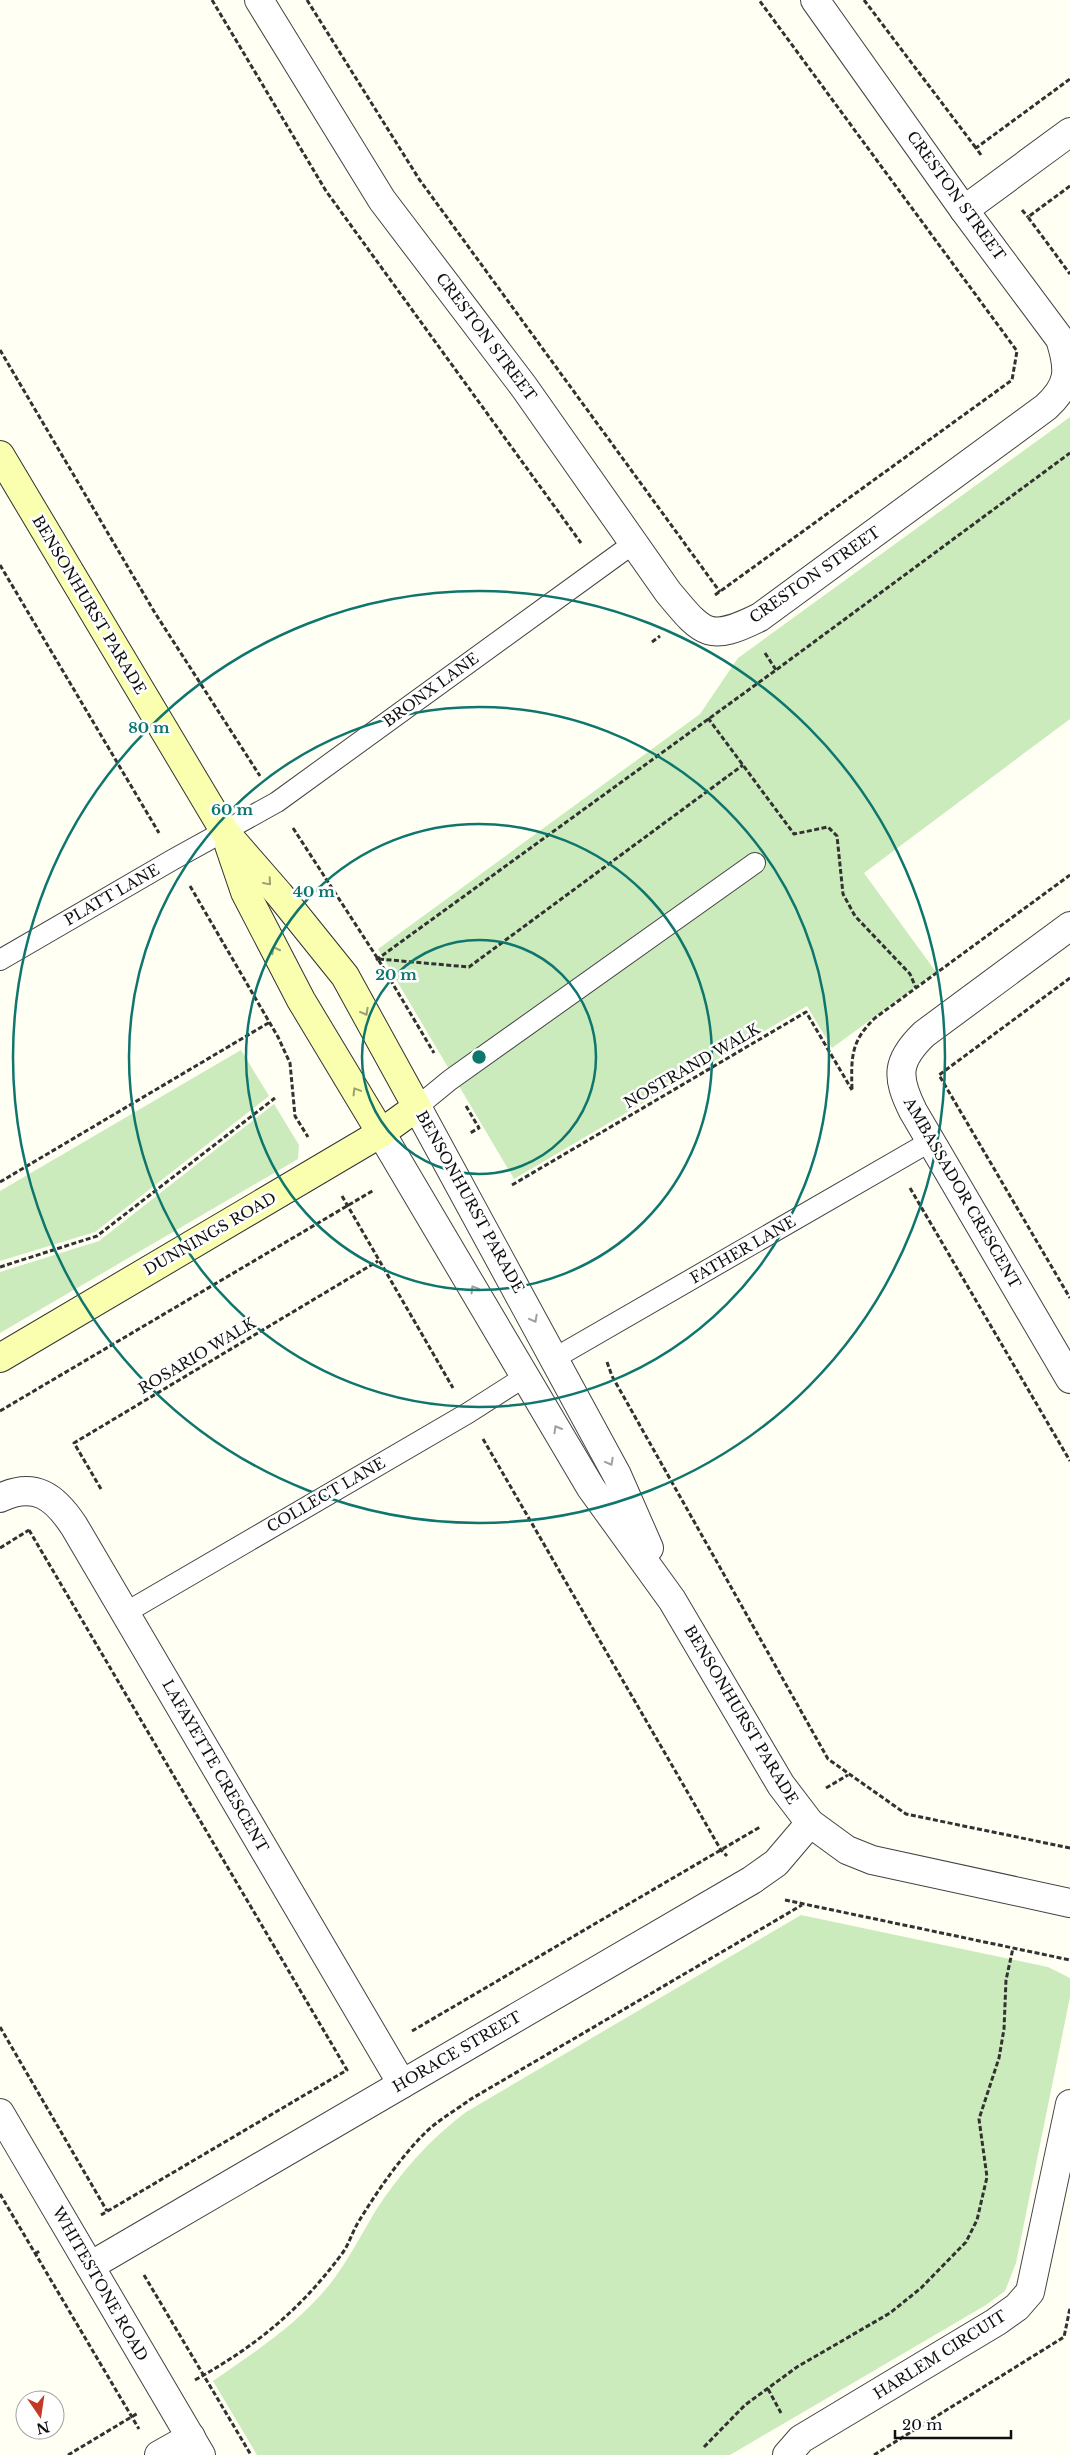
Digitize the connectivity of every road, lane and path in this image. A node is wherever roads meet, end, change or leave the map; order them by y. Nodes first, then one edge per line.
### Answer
1 (212, 0) edge
2 (259, 0) edge
3 (307, 0) edge
4 (759, 0) edge
5 (815, 0) edge
6 (864, 0) edge
7 (1070, 132) edge
8 (976, 148) dead end
9 (1070, 186) edge
10 (964, 210) junction
11 (1070, 274) edge
12 (0, 350) edge
13 (1070, 452) edge
14 (0, 455) edge
15 (634, 543) junction
16 (599, 568) junction
17 (720, 592) junction
18 (688, 616) junction
19 (746, 624) junction
20 (652, 642) dead end
21 (776, 670) junction
22 (708, 718) junction
23 (742, 765) junction
24 (277, 802) junction
25 (225, 832) junction
26 (755, 863) dead end
27 (1070, 875) edge
28 (1070, 926) edge
29 (378, 959) junction
30 (0, 960) edge
31 (345, 976) junction
32 (1070, 978) edge
33 (916, 988) junction
34 (301, 1000) junction
35 (450, 1080) junction
36 (274, 1098) dead end
37 (417, 1108) junction
38 (295, 1116) dead end
39 (381, 1133) junction
40 (931, 1141) junction
41 (442, 1150) junction
42 (895, 1162) junction
43 (326, 1166) junction
44 (404, 1172) junction
45 (0, 1182) edge
46 (512, 1184) dead end
47 (348, 1206) junction
48 (378, 1261) junction
49 (0, 1267) edge
50 (1070, 1298) edge
51 (598, 1333) junction
52 (0, 1358) edge
53 (555, 1358) junction
54 (526, 1376) junction
55 (1070, 1379) edge
56 (0, 1411) edge
57 (468, 1413) junction
58 (1070, 1461) edge
59 (101, 1489) dead end
60 (0, 1498) edge
61 (29, 1530) dead end
62 (672, 1600) junction
63 (125, 1613) junction
64 (849, 1775) junction
65 (803, 1814) junction
66 (1070, 1848) edge
67 (721, 1850) junction
68 (752, 1880) junction
69 (1070, 1903) edge
70 (803, 1905) junction
71 (1014, 1948) junction
72 (1070, 1960) edge
73 (381, 2049) junction
74 (347, 2070) junction
75 (402, 2084) junction
76 (1070, 2104) edge
77 (0, 2113) edge
78 (0, 2194) edge
79 (71, 2233) junction
80 (35, 2254) junction
81 (90, 2266) junction
82 (1070, 2308) edge
83 (166, 2395) junction
84 (132, 2417) junction
85 (141, 2432) dead end
86 (196, 2446) edge
87 (704, 2447) dead end
88 (68, 2455) edge
89 (159, 2455) edge
90 (787, 2455) edge
91 (874, 2455) edge

1 - 16 path
2 - 15 street, CRESTON STREET
3 - 17 path
4 - 17 path
5 - 10 street, CRESTON STREET
6 - 8 path
7 - 10 street
9 - 11 path
10 - 19 street, CRESTON STREET
12 - 24 path
13 - 21 path
14 - 25 street, BENSONHURST PARADE
15 - 16 lane, BRONX LANE
15 - 18 street, CRESTON STREET
16 - 24 lane, BRONX LANE
17 - 18 path
17 - 19 path
18 - 19 street, CRESTON STREET
18 - 20 path
19 - 21 path
21 - 22 path
22 - 23 path
22 - 29 path
23 - 29 path
23 - 33 path
24 - 25 lane, BRONX LANE
24 - 29 path
25 - 30 lane, PLATT LANE
25 -> 31 street, BENSONHURST PARADE
34 -> 25 street, BENSONHURST PARADE
26 - 35 lane
27 - 33 path
28 - 40 street, AMBASSADOR CRESCENT
29 - 31 path
29 - 35 path
31 -> 37 street, BENSONHURST PARADE
32 - 50 path
33 - 46 path, NOSTRAND WALK
39 -> 34 street, BENSONHURST PARADE
34 - 45 path
35 - 37 lane
35 - 41 path
36 - 49 path
37 - 39 street, DUNNINGS ROAD
37 - 41 street, BENSONHURST PARADE
38 - 43 path
39 - 43 street, DUNNINGS ROAD
39 - 44 street, BENSONHURST PARADE
40 - 42 lane, FATHER LANE
40 - 55 street, AMBASSADOR CRESCENT
41 -> 53 street, BENSONHURST PARADE
42 - 51 lane, FATHER LANE
42 - 58 path
43 - 47 path
43 - 52 street, DUNNINGS ROAD
44 - 47 path
54 -> 44 street, BENSONHURST PARADE
47 - 48 path
47 - 56 path
48 - 57 path
48 - 59 path, ROSARIO WALK
51 - 53 lane, FATHER LANE
51 - 64 path
53 -> 62 street, BENSONHURST PARADE
54 - 57 lane, COLLECT LANE
62 -> 54 street, BENSONHURST PARADE
57 - 63 lane, COLLECT LANE
57 - 67 path
60 - 63 street, LAFAYETTE CRESCENT
61 - 74 path
62 - 65 street, BENSONHURST PARADE
63 - 73 street, LAFAYETTE CRESCENT
64 - 65 path
64 - 66 path
65 - 67 path
65 - 68 street, HORACE STREET
65 - 69 street, BENSONHURST PARADE
67 - 68 path
67 - 73 path
68 - 70 path
68 - 75 street, HORACE STREET
70 - 71 path
70 - 83 path
71 - 72 path
71 - 87 path
73 - 74 path
73 - 75 street, LAFAYETTE CRESCENT
74 - 79 path
75 - 81 street, HORACE STREET
76 - 90 street, HARLEM CIRCUIT
77 - 79 street, WHITESTONE ROAD
78 - 80 path
79 - 80 path
79 - 81 street, WHITESTONE ROAD
80 - 84 path
81 - 83 street, WHITESTONE ROAD
82 - 91 path
83 - 84 path
83 - 86 street, WHITESTONE ROAD
84 - 85 path
84 - 88 path
86 - 89 street

